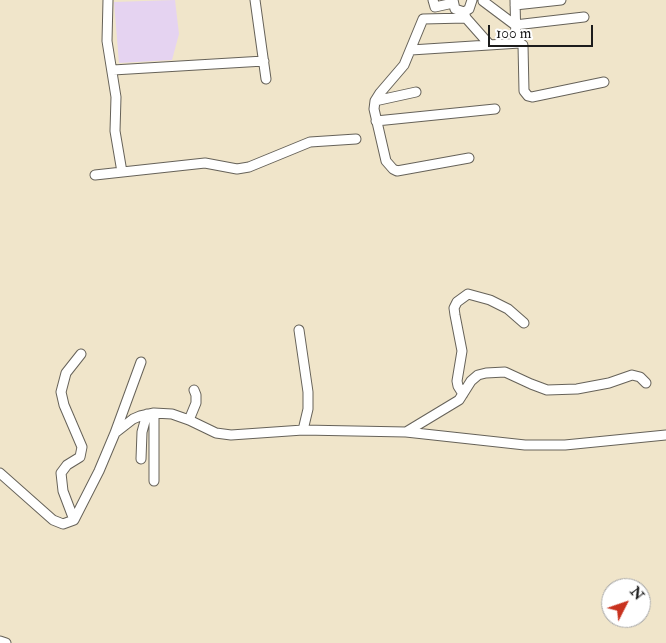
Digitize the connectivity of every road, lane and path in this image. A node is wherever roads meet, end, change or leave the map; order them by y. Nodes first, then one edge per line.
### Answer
1 (108, 0) edge
2 (255, 0) edge
3 (433, 0) edge
4 (484, 0) edge
5 (555, 0) edge
6 (561, 0) edge
7 (453, 2) edge
8 (515, 2) edge
9 (468, 9) edge
10 (584, 17) dead end
11 (515, 25) junction
12 (516, 42) junction
13 (489, 44) junction
14 (410, 50) junction
15 (264, 61) junction
16 (113, 70) junction
17 (266, 79) dead end
18 (604, 82) dead end
19 (416, 92) dead end
20 (375, 101) junction
21 (495, 109) dead end
22 (376, 121) junction
23 (356, 139) dead end
24 (469, 158) dead end
25 (122, 172) junction
26 (95, 175) dead end
27 (524, 323) dead end
28 (300, 330) dead end
29 (81, 354) dead end
30 (141, 362) dead end
31 (646, 383) dead end
32 (194, 390) dead end
33 (463, 394) junction
34 (150, 413) junction
35 (189, 420) junction
36 (303, 430) junction
37 (406, 432) junction
38 (115, 433) junction
39 (666, 435) edge
40 (141, 459) dead end
41 (0, 473) edge
42 (154, 481) dead end
43 (74, 520) junction
44 (0, 641) edge
45 (6, 643) edge

1 - 16 street
2 - 15 street
3 - 7 street
4 - 9 street
4 - 11 street
5 - 6 street
5 - 8 street
7 - 9 street
8 - 11 street
9 - 13 street
9 - 14 street
10 - 11 street
11 - 12 street
12 - 13 street
12 - 18 street
13 - 14 street
14 - 20 street
15 - 16 street
15 - 17 street
16 - 25 street
19 - 20 street
20 - 22 street
21 - 22 street
22 - 24 street
23 - 25 street
25 - 26 street
27 - 33 street
28 - 36 street
29 - 43 street
30 - 38 street
31 - 33 street
32 - 35 street
33 - 37 street
34 - 35 street
34 - 38 street
34 - 40 street
34 - 42 street
35 - 36 street
36 - 37 street
37 - 39 street
38 - 43 street
41 - 43 street
44 - 45 street

